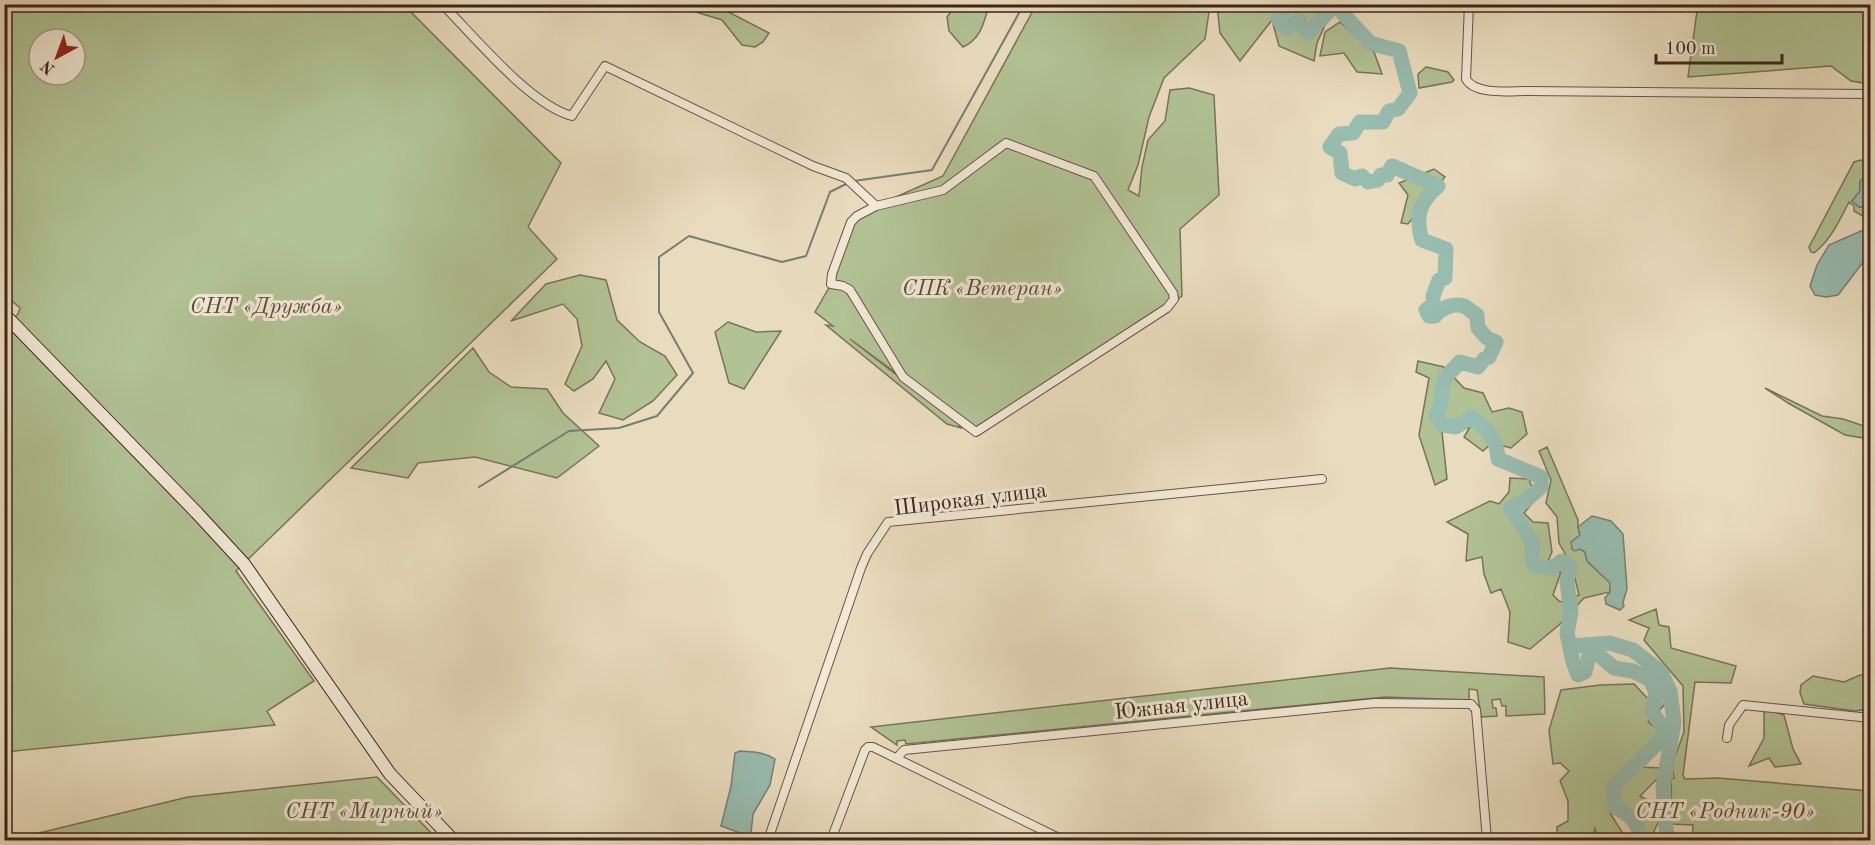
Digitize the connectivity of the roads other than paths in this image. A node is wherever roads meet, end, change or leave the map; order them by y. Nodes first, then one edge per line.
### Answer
1 (442, 4) edge
2 (1469, 4) edge
3 (1870, 94) edge
4 (876, 206) junction
5 (4, 314) edge
6 (1322, 479) dead end
7 (1870, 718) edge
8 (1727, 738) dead end
9 (897, 758) junction
10 (453, 840) edge
11 (768, 840) edge
12 (831, 840) edge
13 (1063, 840) edge
14 (1487, 840) edge

1 - 4 street
2 - 3 street
4 - 4 street
5 - 10 street
6 - 11 street, Широкая улица
7 - 8 street
9 - 12 street
9 - 13 street
9 - 14 street, Южная улица

